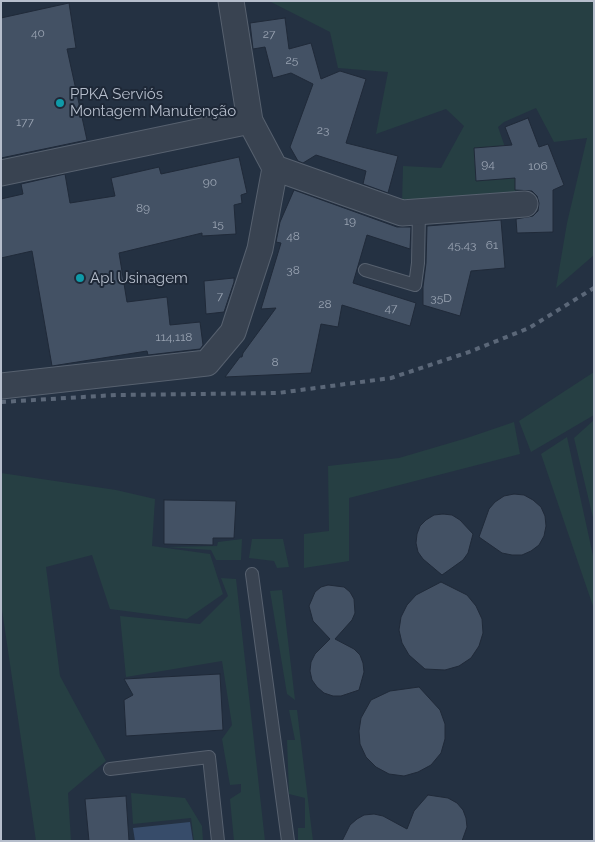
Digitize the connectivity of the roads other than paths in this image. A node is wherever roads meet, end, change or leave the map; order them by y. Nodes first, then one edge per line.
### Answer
1 (231, 1) edge
2 (250, 121) junction
3 (275, 168) junction
4 (1, 174) edge
5 (525, 204) dead end
6 (419, 212) junction
7 (365, 270) dead end
8 (1, 386) edge
9 (252, 574) dead end
10 (110, 770) dead end
11 (218, 841) edge
12 (288, 841) edge

1 - 2 street
2 - 3 street
2 - 4 street
3 - 6 street
3 - 8 street
5 - 6 street
6 - 7 lane
9 - 12 lane
10 - 11 lane

